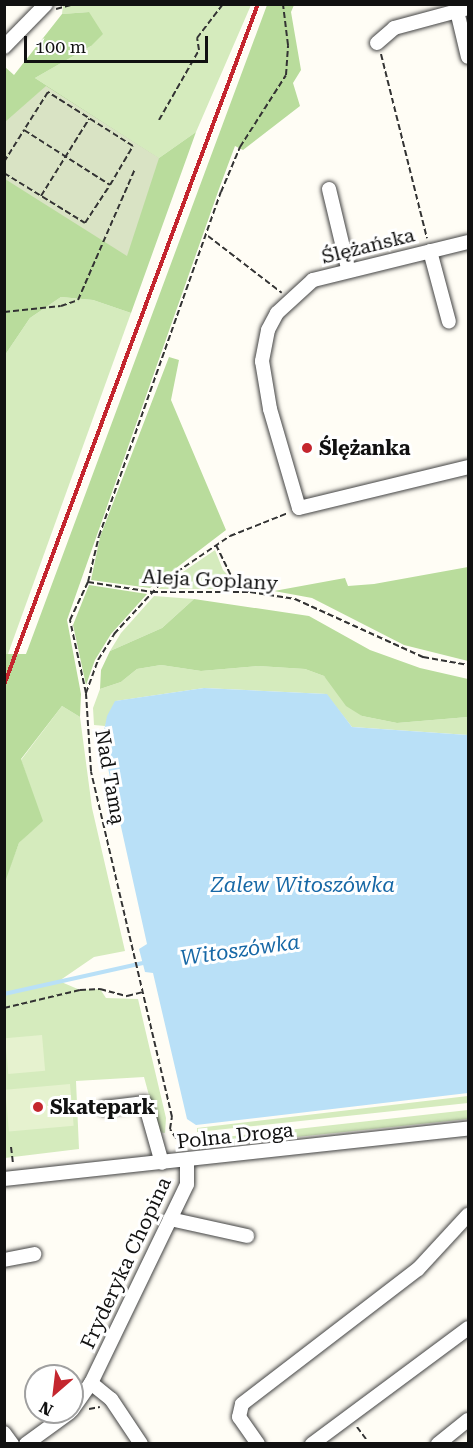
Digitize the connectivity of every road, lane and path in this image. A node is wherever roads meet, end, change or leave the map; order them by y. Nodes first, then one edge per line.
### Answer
1 (75, 4) edge
2 (224, 4) edge
3 (283, 4) edge
4 (50, 7) edge
5 (463, 10) edge
6 (377, 43) joint
7 (4, 47) edge
8 (468, 57) edge
9 (90, 119) junction
10 (159, 120) dead end
11 (24, 130) junction
12 (66, 156) junction
13 (4, 162) edge
14 (135, 169) dead end
15 (4, 173) edge
16 (110, 184) junction
17 (329, 189) dead end
18 (41, 196) junction
19 (207, 235) junction
20 (468, 242) edge
21 (430, 251) junction
22 (348, 268) junction
23 (289, 298) junction
24 (4, 312) edge
25 (449, 322) dead end
26 (468, 467) edge
27 (299, 508) junction
28 (216, 545) junction
29 (88, 582) junction
30 (152, 592) junction
31 (250, 592) junction
32 (468, 665) edge
33 (86, 693) junction
34 (143, 992) junction
35 (4, 1008) edge
36 (104, 1108) dead end
37 (468, 1129) edge
38 (11, 1147) dead end
39 (181, 1147) dead end
40 (187, 1161) junction
41 (13, 1163) dead end
42 (162, 1163) junction
43 (4, 1179) edge
44 (468, 1215) edge
45 (170, 1219) junction
46 (247, 1236) dead end
47 (34, 1254) dead end
48 (4, 1260) edge
49 (468, 1328) edge
50 (91, 1383) junction
51 (84, 1395) edge
52 (84, 1409) edge
53 (109, 1411) dead end
54 (468, 1420) edge
55 (354, 1423) dead end
56 (55, 1424) edge
57 (4, 1433) edge
58 (366, 1438) dead end
59 (12, 1443) edge
60 (26, 1443) edge
61 (141, 1443) edge
62 (258, 1443) edge
63 (312, 1443) edge
64 (438, 1443) edge

1 - 4 path
2 - 10 path
3 - 19 path
4 - 7 street
5 - 6 street
5 - 8 street
6 - 21 path
9 - 11 path
9 - 12 path
9 - 16 path
11 - 12 path
11 - 13 path
12 - 16 path
12 - 18 path
14 - 24 path
15 - 18 path
16 - 18 path
17 - 22 street
19 - 23 path
19 - 29 path
20 - 21 street, Ślężańska
21 - 22 street, Ślężańska
21 - 25 street
22 - 23 street, Ślężańska
23 - 27 street, Ślężańska
26 - 27 street
27 - 28 path, Nad Tamą
28 - 30 path, Nad Tamą
28 - 31 path
29 - 30 path, Aleja Goplany
29 - 33 path
30 - 31 path, Aleja Goplany
30 - 33 path, Nad Tamą
31 - 32 path, Aleja Goplany
33 - 34 path, Nad Tamą
34 - 35 path
34 - 39 path, Nad Tamą
36 - 42 street
37 - 40 street, Polna Droga
38 - 41 path
40 - 42 street, Polna Droga
40 - 45 street, Fryderyka Chopina
42 - 43 street, Polna Droga
44 - 62 street
45 - 46 street
45 - 50 street, Fryderyka Chopina
47 - 48 street
49 - 63 street
50 - 51 street, Fryderyka Chopina
50 - 61 street
52 - 53 path
54 - 64 street
55 - 58 path
56 - 60 street, Fryderyka Chopina
57 - 59 street

